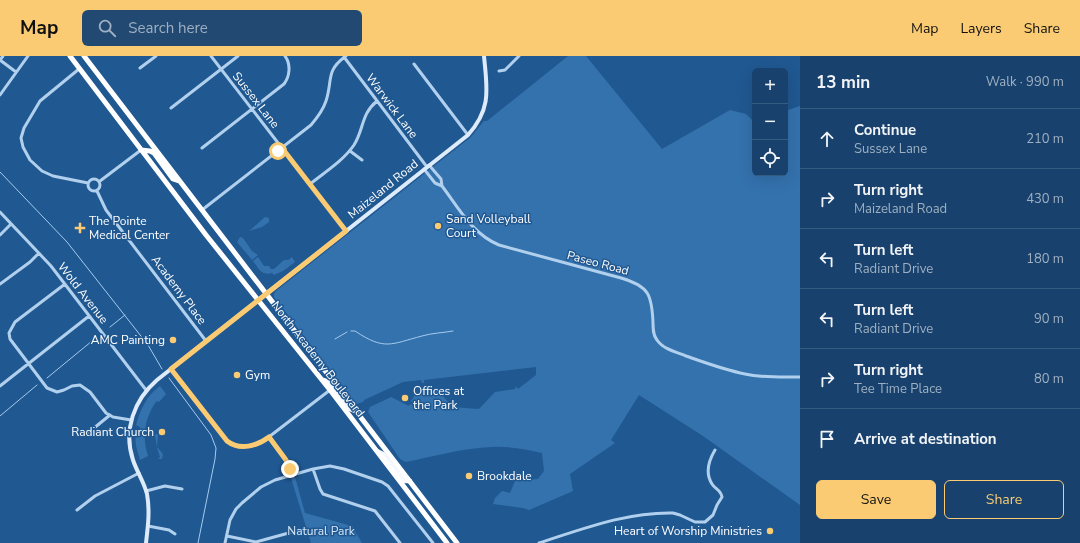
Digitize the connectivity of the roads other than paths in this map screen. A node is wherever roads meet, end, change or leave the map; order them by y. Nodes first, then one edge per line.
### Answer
1 (3, 56) edge
2 (28, 56) edge
3 (70, 56) edge
4 (84, 56) edge
5 (156, 56) edge
6 (211, 56) edge
7 (238, 56) edge
8 (285, 56) edge
9 (484, 56) edge
10 (519, 56) edge
11 (344, 57) edge
12 (0, 60) edge
13 (414, 64) dead end
14 (140, 68) dead end
15 (80, 69) junction
16 (221, 69) junction
17 (499, 71) dead end
18 (16, 72) junction
19 (0, 95) edge
20 (377, 101) junction
21 (171, 108) dead end
22 (252, 109) junction
23 (468, 135) junction
24 (202, 148) dead end
25 (282, 148) junction
26 (141, 150) junction
27 (350, 151) junction
28 (362, 160) dead end
29 (427, 167) junction
30 (100, 181) junction
31 (180, 182) junction
32 (88, 183) junction
33 (310, 184) junction
34 (442, 186) junction
35 (97, 191) junction
36 (202, 210) junction
37 (0, 212) edge
38 (11, 224) junction
39 (346, 231) junction
40 (0, 235) edge
41 (39, 253) junction
42 (0, 284) edge
43 (65, 284) junction
44 (266, 294) junction
45 (259, 299) junction
46 (89, 316) junction
47 (206, 341) junction
48 (28, 364) junction
49 (171, 369) junction
50 (800, 377) edge
51 (323, 380) junction
52 (0, 386) edge
53 (146, 390) junction
54 (330, 390) junction
55 (356, 411) junction
56 (110, 415) junction
57 (131, 420) junction
58 (88, 433) dead end
59 (269, 437) junction
60 (715, 450) dead end
61 (377, 451) junction
62 (313, 469) junction
63 (139, 473) junction
64 (292, 475) junction
65 (410, 481) junction
66 (182, 489) dead end
67 (146, 491) junction
68 (77, 510) dead end
69 (148, 526) junction
70 (296, 531) dead end
71 (175, 534) dead end
72 (227, 536) junction
73 (146, 543) edge
74 (225, 543) edge
75 (400, 543) edge
76 (433, 543) edge
77 (447, 543) edge
78 (457, 543) edge
79 (539, 543) edge

1 - 12 street
2 - 18 street
3 - 15 highway, North Academy Boulevard
4 - 31 highway, North Academy Boulevard
5 - 14 street
6 - 16 street, Sussex Lane
7 - 16 street
8 - 22 street
9 - 23 main road, Maizeland Road
10 - 17 street
11 - 20 street, Warwick Lane
11 - 25 street
12 - 18 street
13 - 23 street
15 - 26 highway, North Academy Boulevard
15 - 32 street
16 - 21 street
16 - 22 street, Sussex Lane
18 - 19 street
20 - 27 street
20 - 29 street, Warwick Lane
22 - 24 street
22 - 25 street, Sussex Lane
23 - 29 main road, Maizeland Road
25 - 33 street, Sussex Lane
25 - 36 street
26 - 30 street
26 - 31 highway
26 - 45 highway, North Academy Boulevard
27 - 28 street
27 - 33 street
29 - 34 street, Paseo Road
29 - 34 street, Paseo Road
29 - 39 main road, Maizeland Road
30 - 32 street
30 - 35 street
31 - 36 highway, North Academy Boulevard
32 - 35 street
33 - 39 street, Sussex Lane
34 - 50 street, Paseo Road
35 - 47 street, Academy Place
36 - 44 highway, North Academy Boulevard
37 - 38 street, Wold Avenue
38 - 40 street
38 - 41 street, Wold Avenue
39 - 44 main road, Maizeland Road
41 - 42 street
41 - 43 street, Wold Avenue
43 - 46 street, Wold Avenue
43 - 48 street
44 - 45 main road, Maizeland Road
44 - 55 highway, North Academy Boulevard
45 - 47 main road, Maizeland Road
45 - 51 highway, North Academy Boulevard
46 - 48 street
46 - 53 street, Wold Avenue
47 - 49 main road, Maizeland Road
48 - 52 street
48 - 56 street
49 - 53 main road, Maizeland Road
49 - 59 street
51 - 54 highway, North Academy Boulevard
51 - 55 main road
53 - 57 main road, Maizeland Road
54 - 59 street
54 - 61 highway, North Academy Boulevard
55 - 65 highway, North Academy Boulevard
56 - 57 street
56 - 58 street
57 - 63 main road, Maizeland Road
59 - 64 street
60 - 79 street
61 - 65 main road
61 - 77 highway, North Academy Boulevard
62 - 64 street
62 - 75 street
62 - 76 street
63 - 67 main road, Maizeland Road
63 - 68 street
64 - 72 street
65 - 78 highway, North Academy Boulevard
66 - 67 street
67 - 69 main road, Maizeland Road
69 - 71 street
69 - 73 main road, Maizeland Road
70 - 72 street
72 - 74 street

